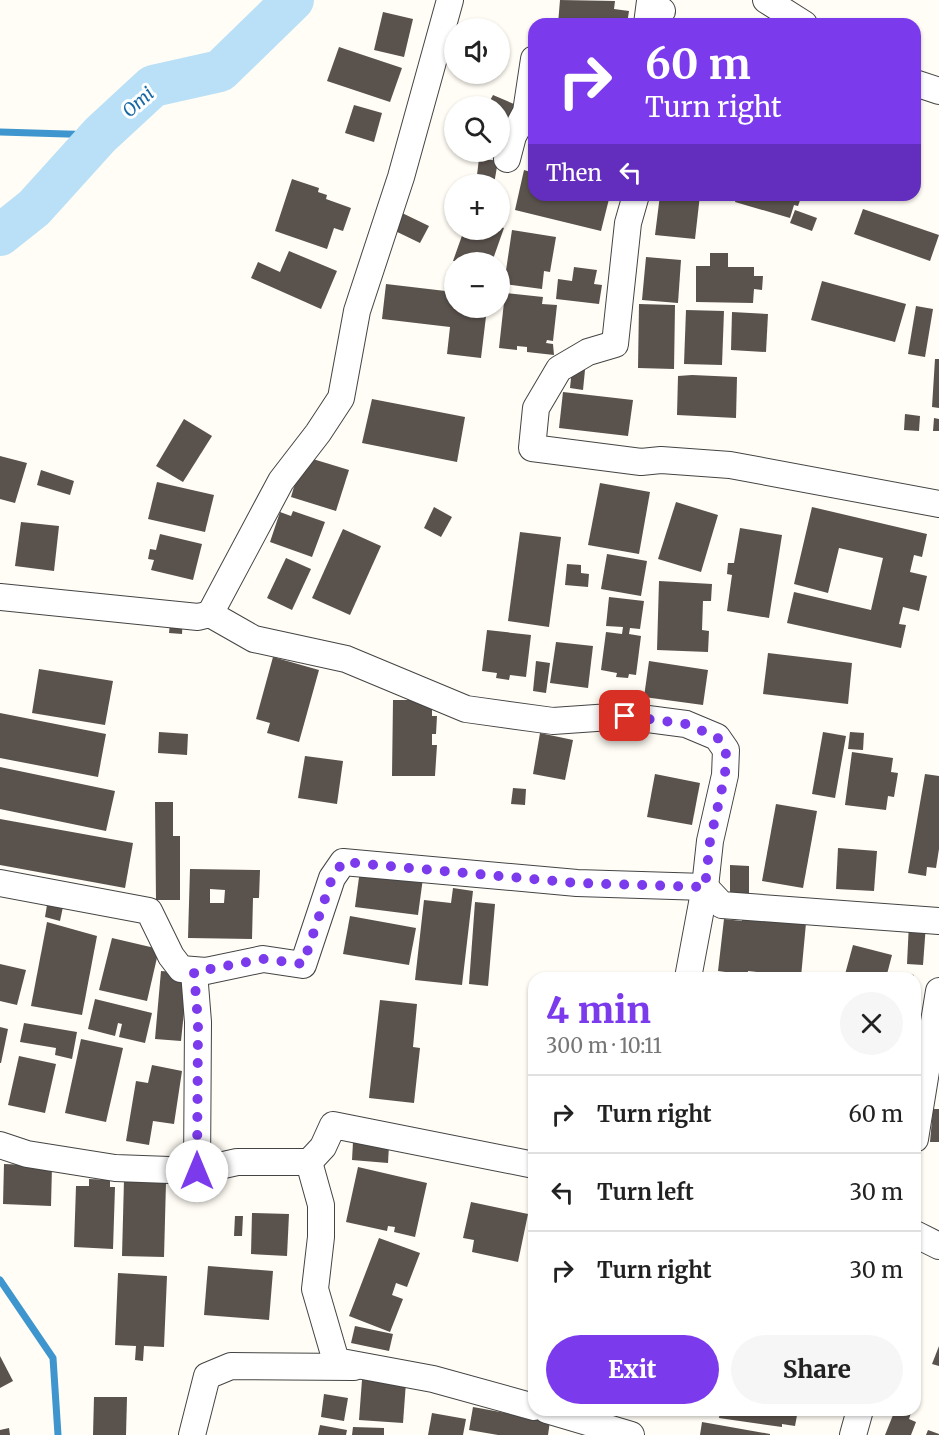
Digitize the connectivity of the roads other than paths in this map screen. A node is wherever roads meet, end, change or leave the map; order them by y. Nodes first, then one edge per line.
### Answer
1 (450, 0) edge
2 (766, 0) edge
3 (794, 18) edge
4 (921, 85) edge
5 (939, 91) edge
6 (528, 99) edge
7 (510, 148) edge
8 (634, 201) edge
9 (939, 504) edge
10 (0, 597) edge
11 (210, 614) junction
12 (0, 883) edge
13 (705, 887) junction
14 (939, 921) edge
15 (194, 972) junction
16 (689, 972) edge
17 (939, 991) edge
18 (921, 1101) edge
19 (0, 1145) edge
20 (309, 1162) junction
21 (528, 1164) edge
22 (197, 1171) junction
23 (921, 1237) edge
24 (939, 1246) edge
25 (378, 1367) junction
26 (528, 1405) edge
27 (584, 1416) edge
28 (858, 1416) edge
29 (614, 1425) edge
30 (192, 1435) edge
31 (853, 1435) edge

1 - 11 street
2 - 3 street
4 - 5 street
6 - 7 street
8 - 9 street
10 - 11 street
11 - 13 street
12 - 15 street
13 - 14 street
13 - 15 street
13 - 16 street
15 - 22 street
17 - 18 street
19 - 22 street
20 - 21 street
20 - 22 street
20 - 25 street
23 - 24 street
25 - 26 street
25 - 30 street
27 - 29 street
28 - 31 street

